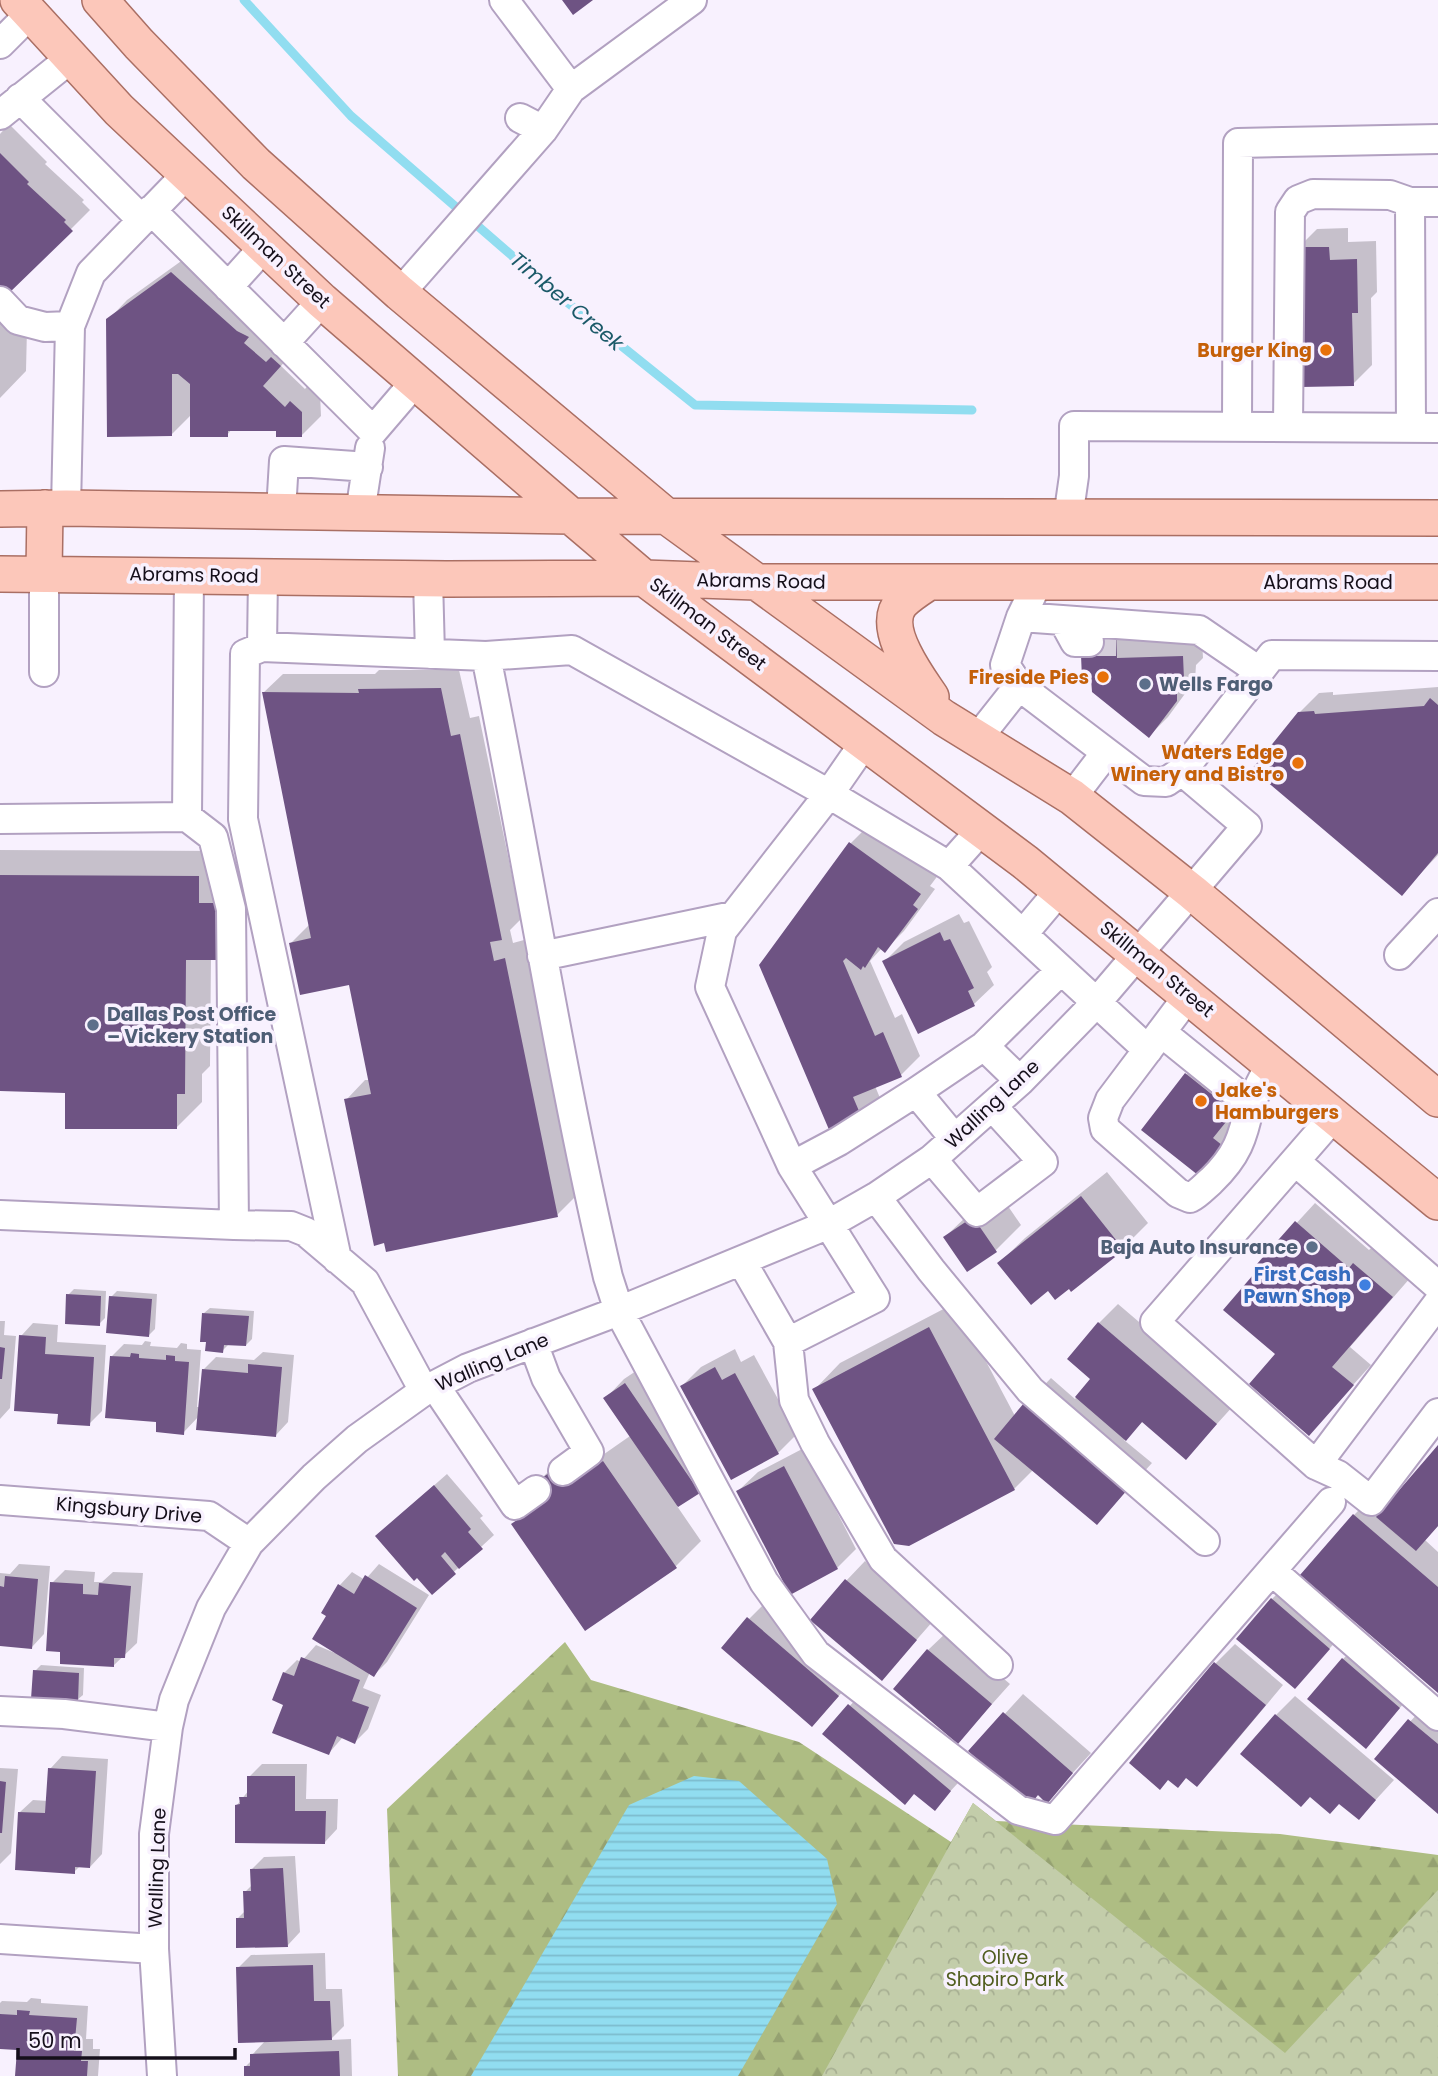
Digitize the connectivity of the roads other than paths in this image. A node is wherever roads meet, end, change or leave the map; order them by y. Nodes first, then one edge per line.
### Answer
1 (100, 0) edge
2 (503, 0) edge
3 (691, 0) edge
4 (24, 7) edge
5 (0, 44) edge
6 (71, 58) junction
7 (571, 89) junction
8 (10, 106) edge
9 (1438, 139) edge
10 (187, 174) junction
11 (1424, 202) edge
12 (146, 215) junction
13 (264, 247) junction
14 (228, 287) junction
15 (400, 293) junction
16 (0, 301) edge
17 (322, 301) junction
18 (70, 326) junction
19 (284, 343) junction
20 (415, 382) junction
21 (1237, 426) junction
22 (1288, 427) junction
23 (1424, 428) edge
24 (373, 431) junction
25 (368, 467) junction
26 (56, 508) junction
27 (0, 509) edge
28 (281, 511) junction
29 (360, 513) junction
30 (571, 516) junction
31 (666, 516) junction
32 (1068, 518) junction
33 (1438, 518) edge
34 (0, 574) edge
35 (44, 574) junction
36 (189, 575) junction
37 (263, 576) junction
38 (645, 578) junction
39 (428, 579) junction
40 (756, 582) junction
41 (929, 582) junction
42 (1038, 582) junction
43 (1438, 582) edge
44 (1021, 617) junction
45 (1063, 620) junction
46 (1114, 636) junction
47 (262, 647) junction
48 (430, 654) junction
49 (486, 656) junction
50 (1438, 656) edge
51 (1259, 671) junction
52 (44, 672) dead end
53 (1019, 686) junction
54 (944, 718) junction
55 (977, 739) junction
56 (865, 742) junction
57 (1105, 754) junction
58 (1182, 771) junction
59 (829, 794) junction
60 (1072, 797) junction
61 (187, 817) junction
62 (0, 819) edge
63 (982, 829) junction
64 (950, 866) junction
65 (1060, 890) junction
66 (1192, 892) junction
67 (1438, 913) edge
68 (733, 916) junction
69 (1023, 934) junction
70 (1139, 954) junction
71 (1399, 955) dead end
72 (542, 956) junction
73 (1061, 970) junction
74 (1189, 995) junction
75 (1096, 1003) junction
76 (1154, 1041) junction
77 (984, 1046) junction
78 (1270, 1063) junction
79 (1020, 1081) junction
80 (916, 1092) junction
81 (1438, 1099) edge
82 (1250, 1104) junction
83 (992, 1107) junction
84 (1334, 1116) junction
85 (955, 1139) junction
86 (932, 1159) junction
87 (1295, 1161) junction
88 (792, 1166) junction
89 (876, 1197) junction
90 (1438, 1202) edge
91 (0, 1215) edge
92 (234, 1225) junction
93 (827, 1225) junction
94 (337, 1259) junction
95 (742, 1262) junction
96 (1438, 1300) edge
97 (620, 1311) junction
98 (788, 1342) junction
99 (533, 1343) junction
100 (429, 1388) junction
101 (1438, 1413) edge
102 (1316, 1465) junction
103 (563, 1471) dead end
104 (536, 1490) dead end
105 (0, 1500) edge
106 (1331, 1502) dead end
107 (1205, 1541) dead end
108 (249, 1543) junction
109 (1272, 1571) junction
110 (998, 1665) dead end
111 (0, 1711) edge
112 (1438, 1716) edge
113 (168, 1727) junction
114 (0, 1939) edge
115 (155, 1949) junction
116 (162, 2076) edge

1 - 15 main road
2 - 7 street
3 - 7 street
4 - 5 street
4 - 6 main road, Skillman Street
6 - 8 street
6 - 10 main road, Skillman Street
7 - 15 street
8 - 12 street
9 - 21 street
10 - 12 street
10 - 13 main road, Skillman Street
11 - 22 street
11 - 23 street
12 - 14 street
12 - 18 street
13 - 14 street
13 - 17 main road, Skillman Street
14 - 19 street
15 - 31 main road
16 - 18 street
17 - 19 street
17 - 20 main road, Skillman Street
18 - 26 street
19 - 24 street
20 - 24 street
20 - 30 main road, Skillman Street
21 - 22 street
21 - 32 street
22 - 23 street
24 - 25 street
25 - 28 street
25 - 29 street
26 - 27 main road
26 - 28 main road
26 - 35 main road
28 - 29 main road
29 - 30 main road
30 - 31 main road
30 - 38 main road, Skillman Street
31 - 32 main road
31 - 40 main road
32 - 33 main road
34 - 35 main road, Abrams Road
35 - 36 main road, Abrams Road
35 - 52 street
36 - 37 main road, Abrams Road
36 - 61 street
37 - 39 main road, Abrams Road
37 - 47 street
38 - 39 main road, Abrams Road
38 - 40 main road, Abrams Road
38 - 56 main road, Skillman Street
39 - 48 street
40 - 41 main road, Abrams Road
40 - 54 main road
41 - 42 main road, Abrams Road
41 - 54 main road
42 - 43 main road, Abrams Road
42 - 44 street
44 - 45 street
44 - 53 street
45 - 46 street
45 - 46 street
46 - 51 street
47 - 48 street
47 - 94 street
48 - 49 street
49 - 59 street
49 - 72 street
50 - 51 street
51 - 58 street
53 - 55 street
53 - 57 street
54 - 55 main road
55 - 60 main road
56 - 59 street
56 - 63 main road, Skillman Street
57 - 58 street
57 - 60 street
58 - 66 street, Walling Lane
59 - 64 street
59 - 68 street
60 - 66 main road
61 - 62 street
61 - 92 street
63 - 64 street
63 - 65 main road, Skillman Street
64 - 69 street
65 - 69 street
65 - 70 main road, Skillman Street
66 - 70 street, Walling Lane
66 - 81 main road
67 - 71 street
68 - 72 street
68 - 88 street
69 - 73 street
70 - 74 main road, Skillman Street
70 - 75 street, Walling Lane
72 - 97 street
73 - 75 street
73 - 77 street
74 - 76 street
74 - 78 main road, Skillman Street
75 - 76 street
75 - 79 street, Walling Lane
76 - 82 street
76 - 82 street
77 - 79 street
77 - 80 street
78 - 82 street
78 - 84 main road, Skillman Street
79 - 83 street, Walling Lane
80 - 85 street
80 - 88 street
83 - 85 street, Walling Lane
83 - 86 street
84 - 87 street
84 - 90 main road, Skillman Street
85 - 86 street, Walling Lane
86 - 89 street, Walling Lane
87 - 96 street
87 - 102 street
88 - 93 street
89 - 93 street, Walling Lane
89 - 107 street
91 - 92 street
92 - 94 street
93 - 95 street, Walling Lane
93 - 98 street
94 - 100 street
95 - 97 street, Walling Lane
95 - 98 street
96 - 102 street
97 - 99 street, Walling Lane
97 - 109 street
98 - 110 street
99 - 100 street, Walling Lane
99 - 103 street
100 - 104 street
100 - 108 street, Walling Lane
101 - 102 street
105 - 108 street, Kingsbury Drive
106 - 109 street
108 - 113 street, Walling Lane
109 - 112 street
111 - 113 street
113 - 115 street, Walling Lane
114 - 115 street
115 - 116 street, Walling Lane

